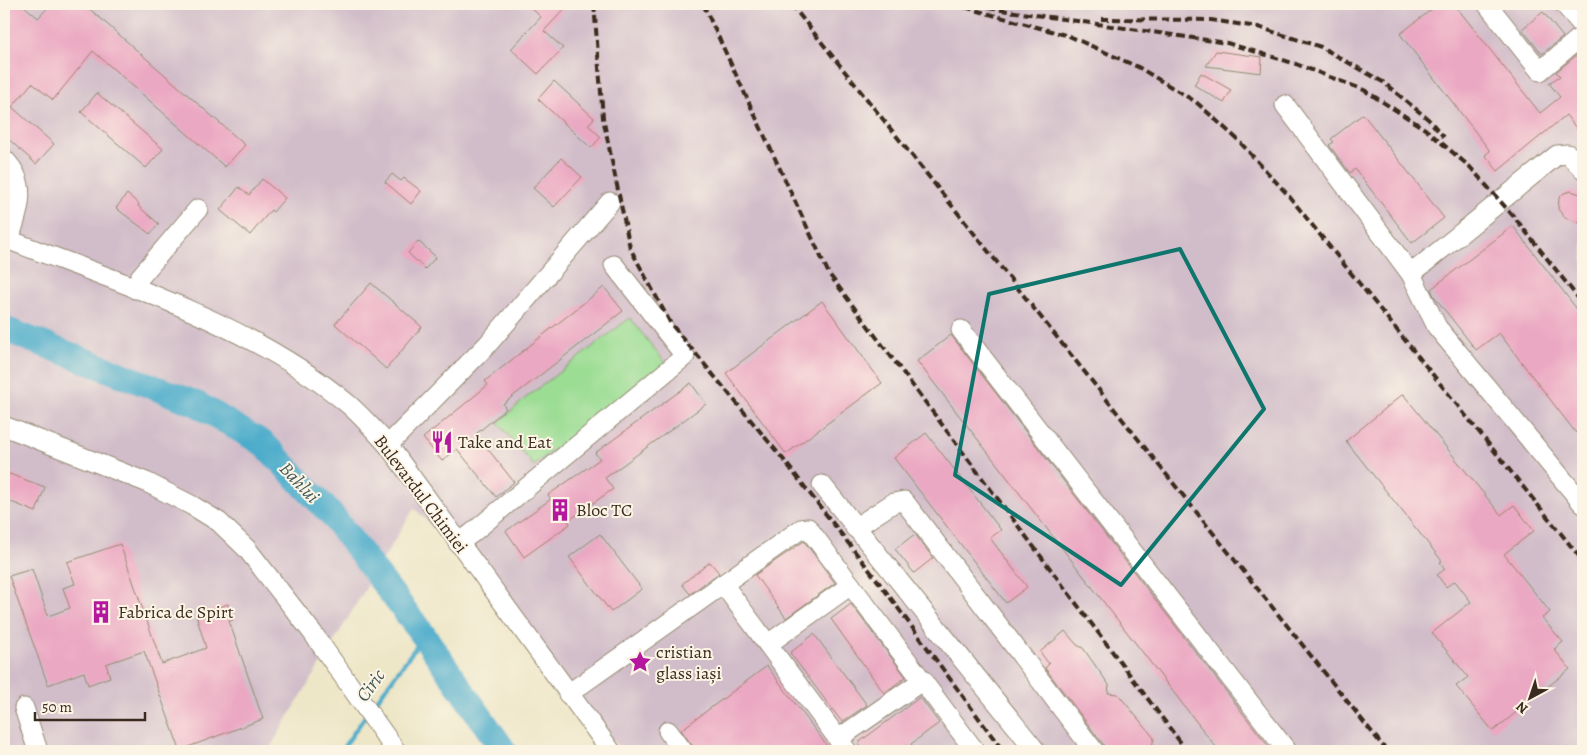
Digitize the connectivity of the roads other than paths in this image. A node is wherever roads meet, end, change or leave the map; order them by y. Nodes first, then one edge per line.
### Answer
1 (1487, 4) edge
2 (1564, 4) edge
3 (1583, 26) edge
4 (1583, 35) edge
5 (1285, 105) dead end
6 (4, 160) edge
7 (1583, 168) edge
8 (610, 202) dead end
9 (198, 209) dead end
10 (6, 239) edge
11 (614, 265) dead end
12 (1411, 274) junction
13 (135, 289) junction
14 (961, 330) dead end
15 (4, 426) edge
16 (388, 445) junction
17 (822, 485) dead end
18 (1583, 504) edge
19 (855, 528) junction
20 (458, 543) junction
21 (723, 584) junction
22 (851, 585) junction
23 (768, 644) junction
24 (923, 680) junction
25 (568, 694) junction
26 (24, 708) dead end
27 (668, 731) dead end
28 (842, 745) edge
29 (391, 746) edge
30 (38, 751) edge
31 (611, 751) edge
32 (683, 751) edge
33 (975, 751) edge
34 (1036, 751) edge
35 (1094, 751) edge
36 (1286, 751) edge

1 - 4 street
2 - 3 street
5 - 12 street
6 - 10 street
7 - 12 street
8 - 16 street
9 - 13 street
10 - 13 street, Bulevardul Chimiei
11 - 20 street
12 - 18 street
13 - 16 street, Bulevardul Chimiei
14 - 36 street
15 - 29 street
16 - 20 street, Bulevardul Chimiei
17 - 19 street
19 - 34 street
19 - 35 street
20 - 25 street, Bulevardul Chimiei
21 - 22 street
21 - 23 street
21 - 25 street
22 - 23 street
22 - 24 street
23 - 28 street
24 - 28 street
24 - 33 street
25 - 31 street, Bulevardul Chimiei
26 - 30 street
27 - 32 street

